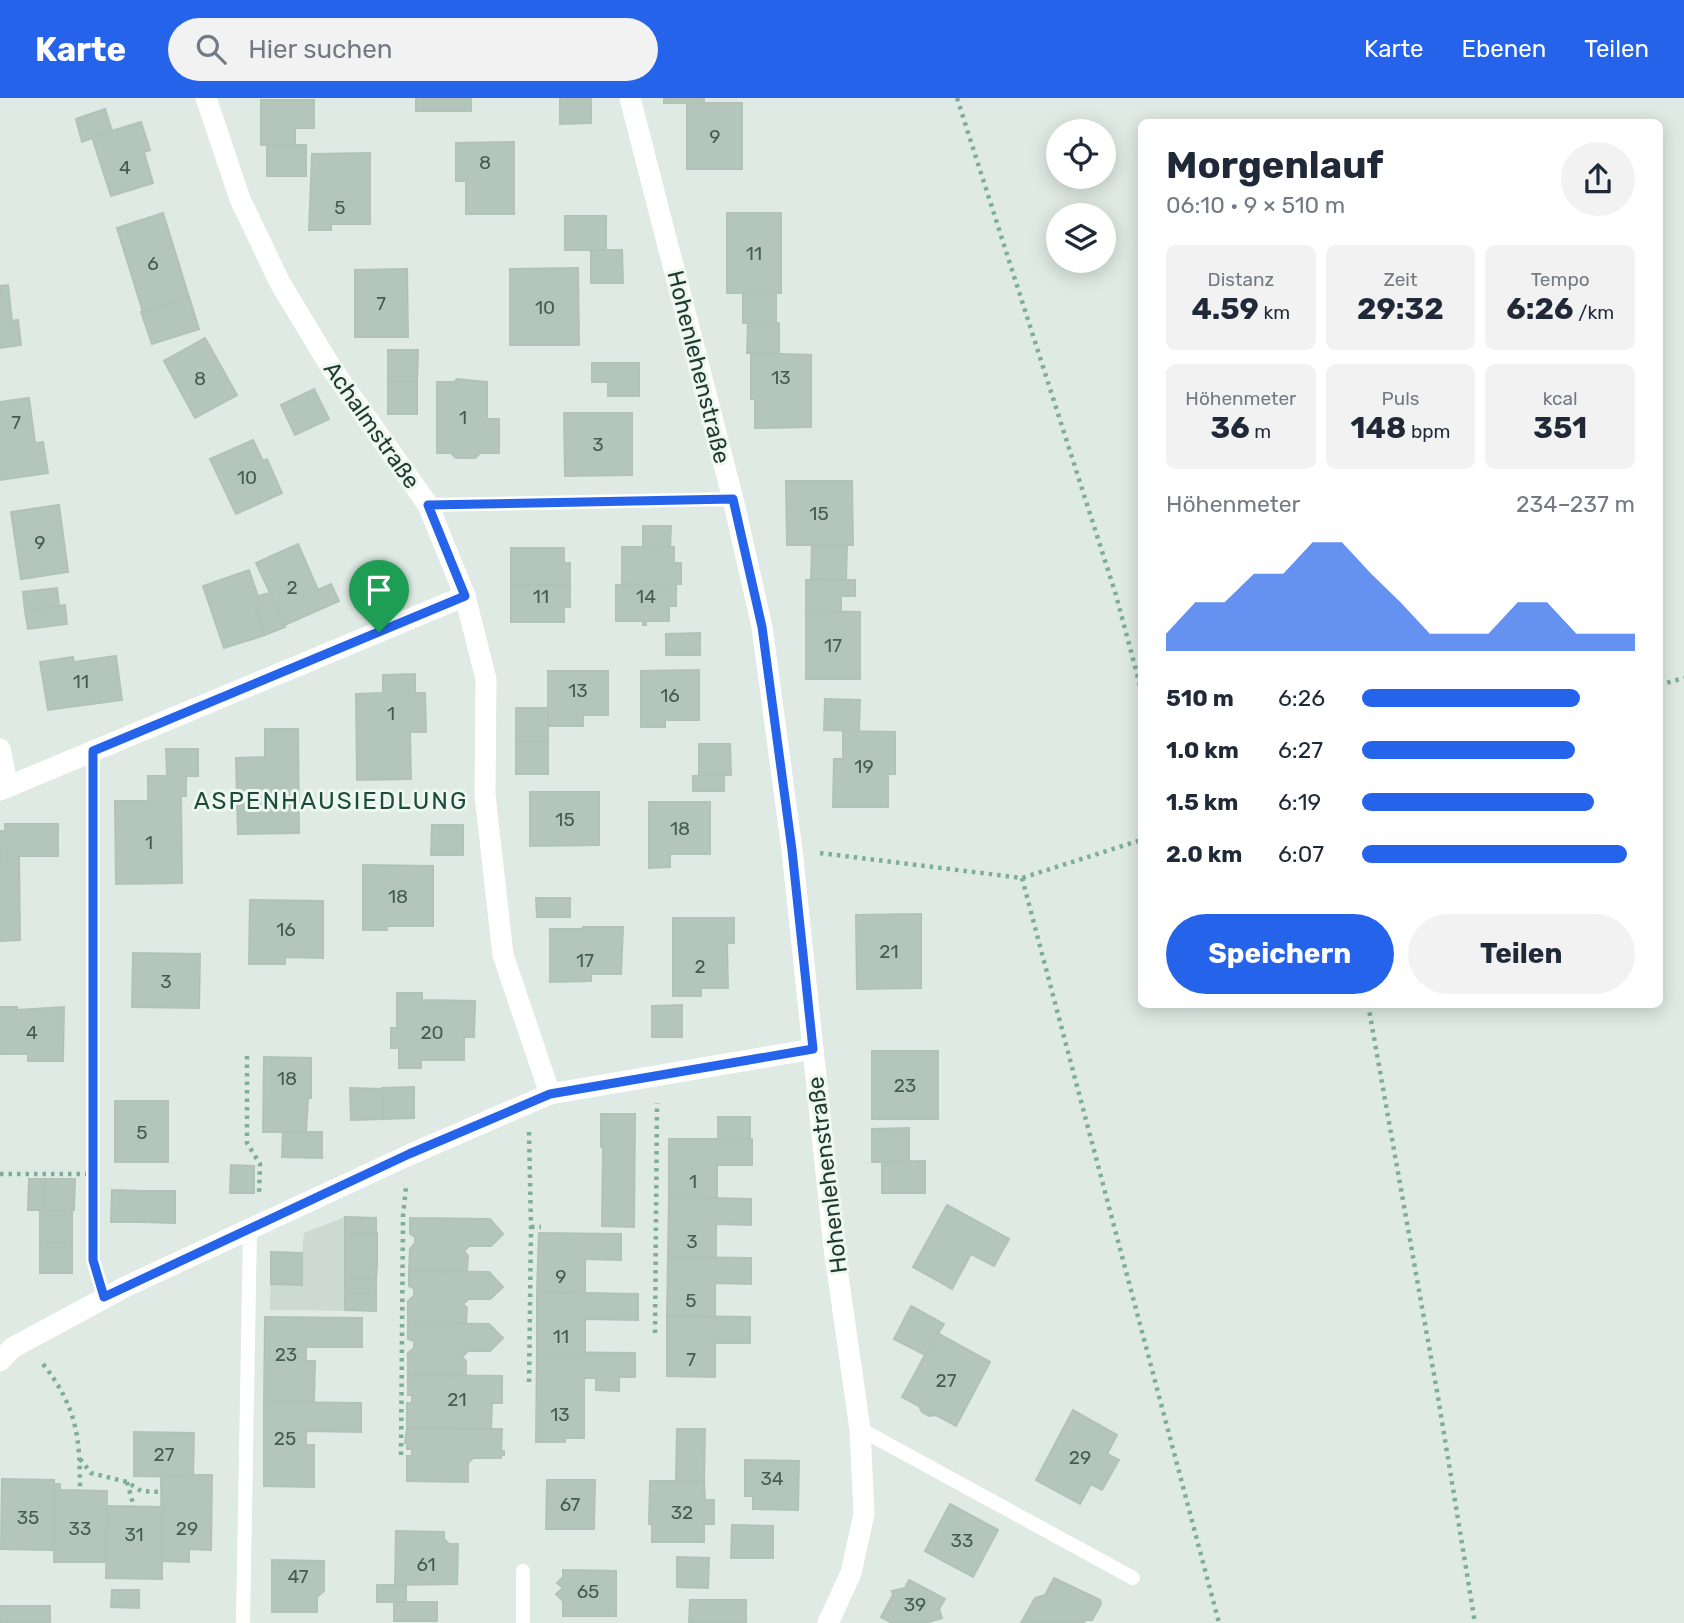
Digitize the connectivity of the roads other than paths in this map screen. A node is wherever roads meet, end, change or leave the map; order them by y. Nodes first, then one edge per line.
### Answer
1 (206, 98) edge
2 (630, 98) edge
3 (465, 596) junction
4 (0, 749) edge
5 (4, 789) edge
6 (813, 1049) junction
7 (550, 1094) junction
8 (250, 1229) junction
9 (0, 1361) edge
10 (860, 1429) junction
11 (523, 1571) dead end
12 (1133, 1578) dead end
13 (243, 1623) edge
14 (523, 1623) edge
15 (828, 1623) edge

1 - 3 street, Achalmstraße
2 - 6 street, Hohenlehenstraße
3 - 5 street
3 - 7 street, Achalmstraße
4 - 5 street
6 - 7 street
6 - 10 street, Hohenlehenstraße
7 - 8 street
8 - 9 street
8 - 13 lane
10 - 12 lane
10 - 15 street, Hohenlehenstraße
11 - 14 lane

